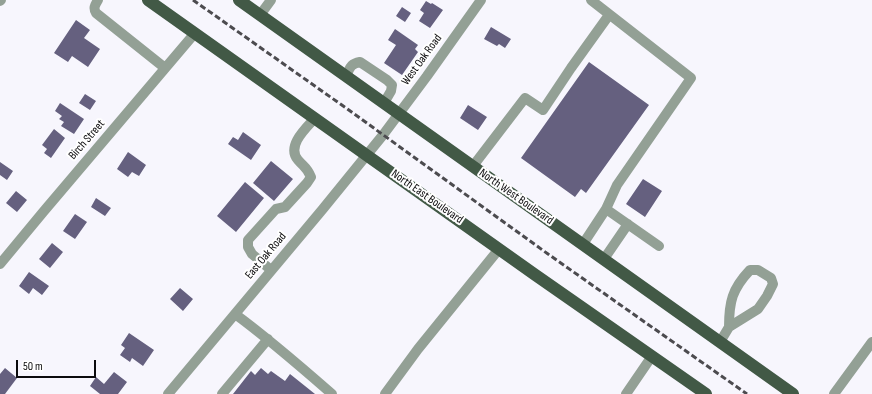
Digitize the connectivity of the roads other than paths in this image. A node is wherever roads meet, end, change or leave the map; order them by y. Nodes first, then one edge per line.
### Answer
1 (98, 0) edge
2 (148, 0) edge
3 (239, 0) edge
4 (271, 0) edge
5 (481, 0) edge
6 (591, 0) edge
7 (260, 15) junction
8 (610, 15) junction
9 (195, 33) junction
10 (165, 68) junction
11 (346, 76) junction
12 (384, 103) junction
13 (399, 114) junction
14 (314, 118) junction
15 (383, 135) joint
16 (367, 155) junction
17 (473, 166) junction
18 (606, 209) junction
19 (628, 224) junction
20 (583, 244) junction
21 (659, 246) dead end
22 (499, 249) junction
23 (604, 259) junction
24 (0, 264) edge
25 (271, 270) junction
26 (235, 314) junction
27 (728, 328) junction
28 (268, 339) junction
29 (720, 342) junction
30 (872, 342) edge
31 (652, 356) junction
32 (698, 392) edge
33 (168, 394) edge
34 (222, 394) edge
35 (332, 394) edge
36 (385, 394) edge
37 (626, 394) edge
38 (793, 394) edge
39 (834, 394) edge

1 - 10 street
2 - 9 main road, North East Boulevard
3 - 7 main road, North West Boulevard
4 - 7 street
5 - 13 street, West Oak Road
6 - 8 street
7 - 11 main road, North West Boulevard
8 - 17 street
8 - 18 street
9 - 10 street, Birch Street
9 - 14 main road, North East Boulevard
10 - 24 street, Birch Street
11 - 12 main road, North West Boulevard
11 - 12 street
12 - 13 main road, North West Boulevard
13 - 15 street, West Oak Road
13 - 17 main road, North West Boulevard
14 - 16 main road, North East Boulevard
14 - 25 street
15 - 16 street, East Oak Road
16 - 22 main road, North East Boulevard
16 - 25 street, East Oak Road
17 - 20 main road, North West Boulevard
18 - 19 street
18 - 20 street
19 - 21 street
19 - 23 street
20 - 23 main road, North West Boulevard
22 - 31 main road, North East Boulevard
22 - 36 street
23 - 29 main road, North West Boulevard
25 - 26 street, East Oak Road
26 - 28 street
26 - 33 street, East Oak Road
27 - 27 street
27 - 29 street
28 - 34 street
28 - 35 street
29 - 38 main road, North West Boulevard
30 - 39 street
31 - 32 main road, North East Boulevard
31 - 37 street

